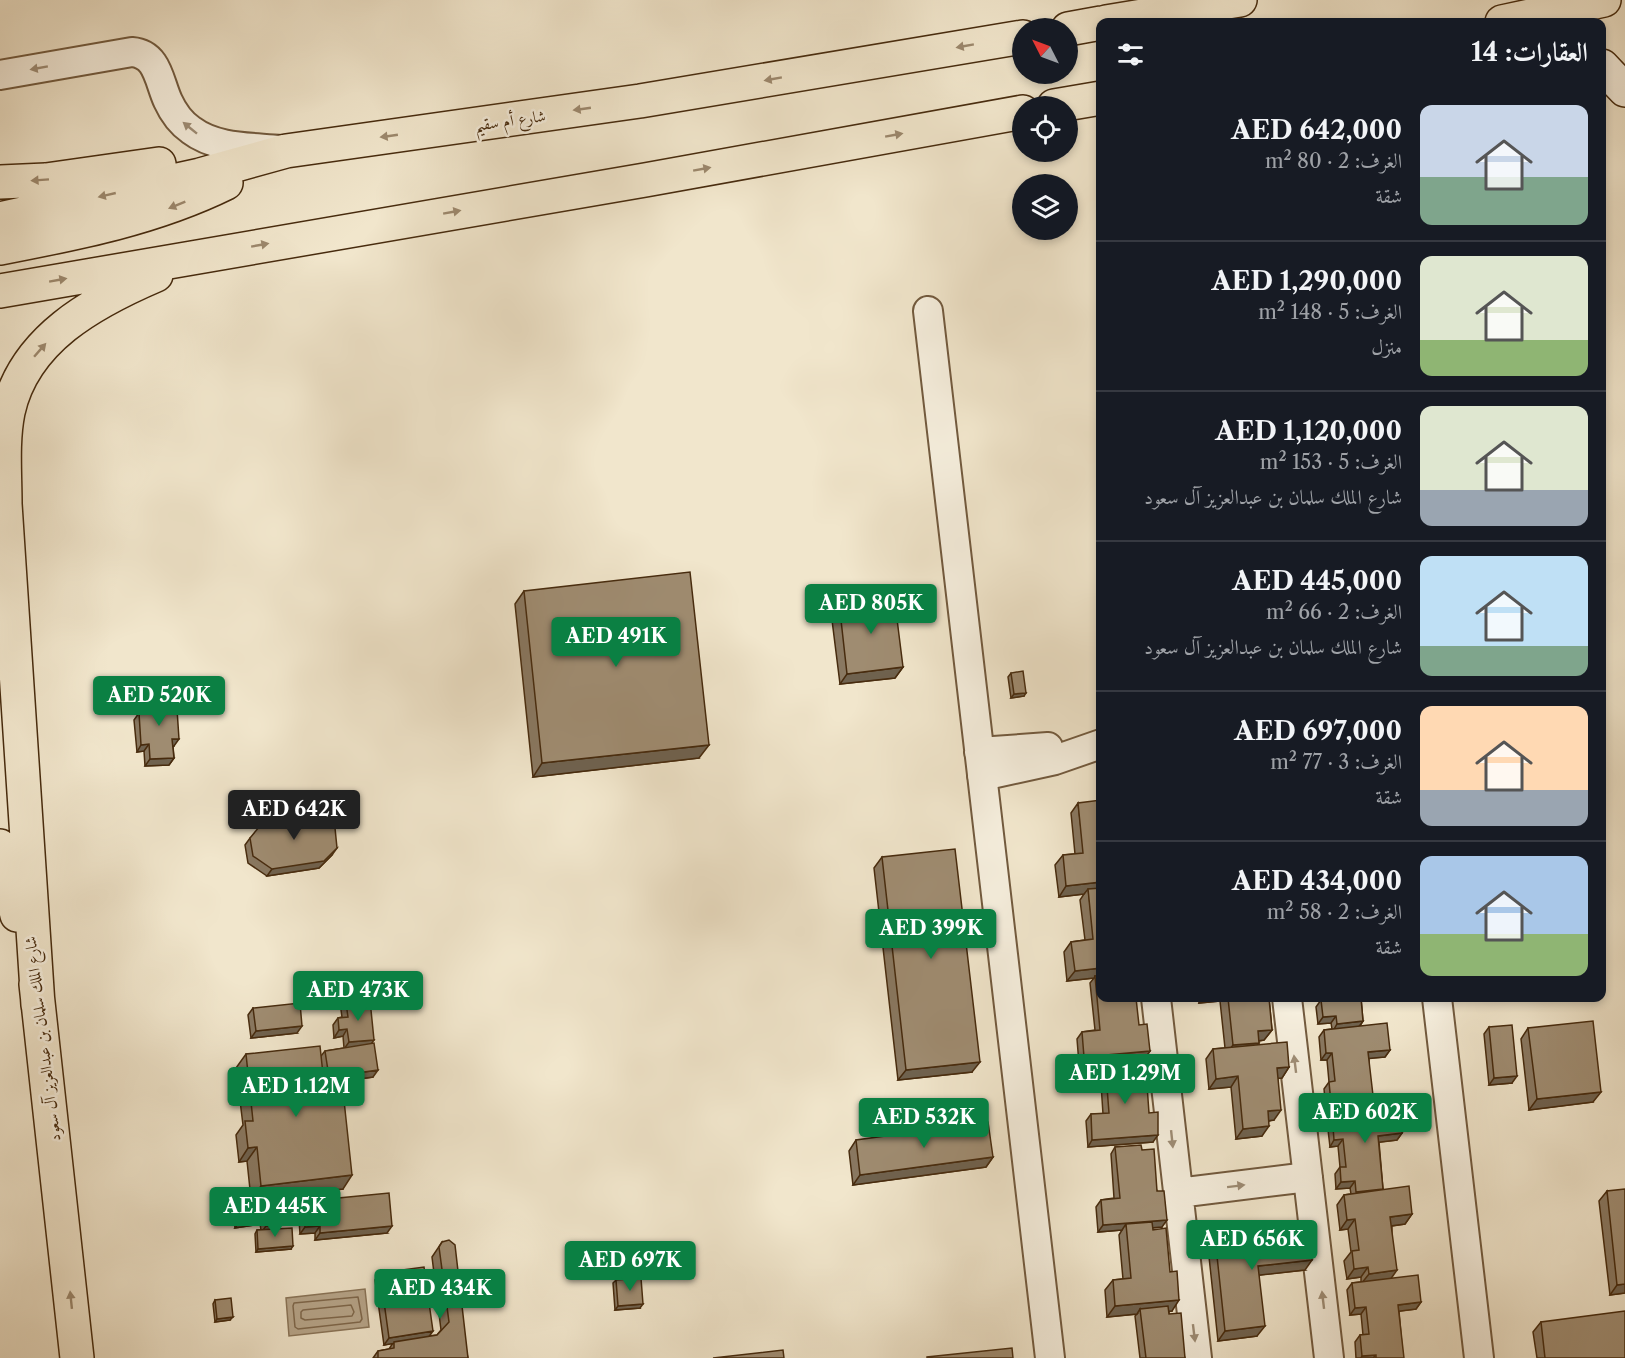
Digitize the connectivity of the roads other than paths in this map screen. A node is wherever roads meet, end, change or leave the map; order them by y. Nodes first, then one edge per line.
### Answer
1 (1240, 0) edge
2 (1604, 0) edge
3 (1130, 18) edge
4 (1521, 18) edge
5 (1096, 24) edge
6 (1078, 27) edge
7 (1012, 39) edge
8 (1606, 70) edge
9 (0, 75) edge
10 (1625, 90) edge
11 (1096, 99) edge
12 (1078, 102) edge
13 (1012, 114) edge
14 (286, 151) junction
15 (0, 182) edge
16 (0, 219) edge
17 (0, 248) edge
18 (202, 255) junction
19 (0, 291) edge
20 (928, 311) dead end
21 (0, 721) edge
22 (1096, 746) edge
23 (981, 764) junction
24 (0, 846) edge
25 (1156, 1002) edge
26 (1287, 1002) edge
27 (1437, 1002) edge
28 (38, 1005) junction
29 (1308, 1177) junction
30 (1178, 1193) junction
31 (77, 1358) edge
32 (1050, 1358) edge
33 (1197, 1358) edge
34 (1329, 1358) edge
35 (1479, 1358) edge

1 - 3 main road
2 - 4 main road
5 - 6 main road
7 -> 14 main road, شارع أم سقيم
8 - 10 street
14 -> 9 street
11 - 12 main road
18 -> 13 main road
14 -> 15 main road
14 -> 16 main road, شارع أم سقيم
14 -> 17 main road
19 -> 18 main road
28 -> 18 main road
20 - 23 street
21 - 28 main road, شارع الملك سلمان بن عبدالعزيز آل سعود
22 - 23 street
23 - 32 street
24 - 28 main road
25 -> 30 street
29 -> 26 street
27 - 35 street
31 -> 28 main road, شارع الملك سلمان بن عبدالعزيز آل سعود
30 -> 29 street
34 -> 29 street
30 -> 33 street

